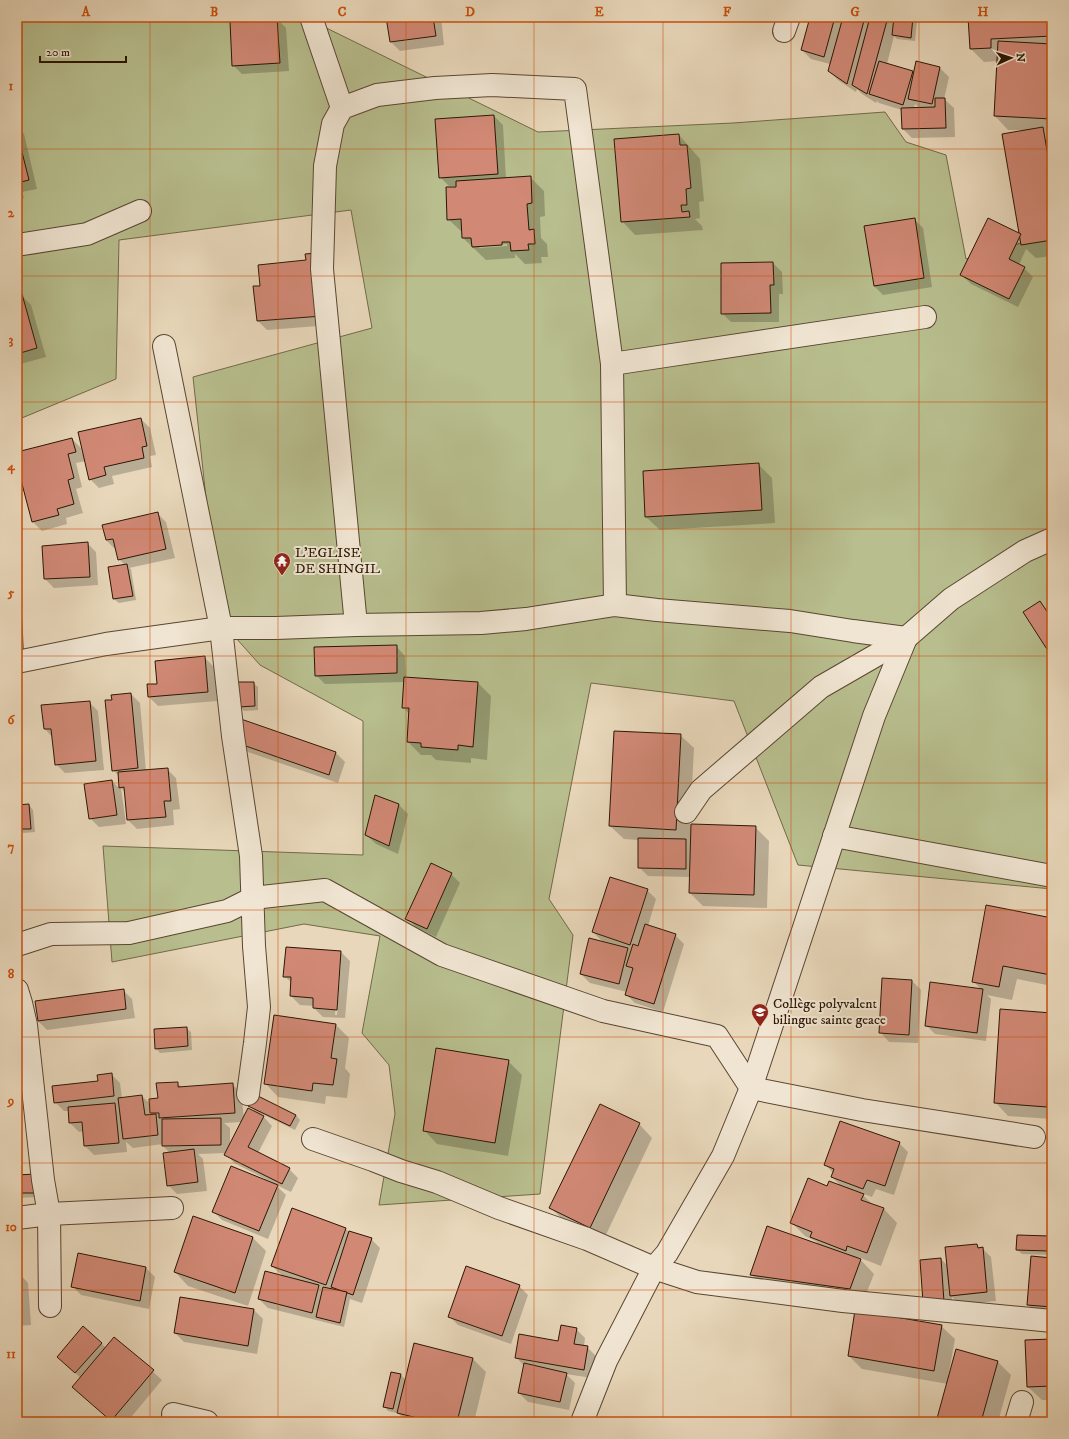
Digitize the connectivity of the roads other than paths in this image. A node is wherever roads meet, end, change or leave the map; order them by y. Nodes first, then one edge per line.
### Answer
1 (311, 17) edge
2 (342, 108) junction
3 (140, 211) dead end
4 (17, 245) edge
5 (925, 317) dead end
6 (164, 346) dead end
7 (612, 364) junction
8 (1052, 540) edge
9 (615, 605) junction
10 (356, 625) junction
11 (221, 628) junction
12 (906, 638) junction
13 (17, 662) edge
14 (686, 812) dead end
15 (834, 836) junction
16 (1052, 876) edge
17 (253, 898) junction
18 (17, 945) edge
19 (17, 990) edge
20 (751, 1088) junction
21 (248, 1094) dead end
22 (1034, 1137) dead end
23 (313, 1139) dead end
24 (172, 1208) dead end
25 (49, 1214) junction
26 (17, 1218) edge
27 (654, 1268) junction
28 (50, 1306) dead end
29 (1052, 1321) edge
30 (173, 1414) dead end
31 (207, 1422) edge
32 (582, 1422) edge

1 - 2 street
2 - 7 street
2 - 10 street
3 - 4 street
5 - 7 street
6 - 11 street
7 - 9 street
8 - 12 street
9 - 10 street
9 - 12 street
10 - 11 street
11 - 13 street
11 - 17 street
12 - 14 street
12 - 15 street
15 - 16 street
15 - 20 street
17 - 18 street
17 - 20 street
17 - 21 street
19 - 25 street
20 - 22 street
20 - 27 street
23 - 27 street
24 - 25 street
25 - 26 street
25 - 28 street
27 - 29 street
27 - 32 street
30 - 31 street

